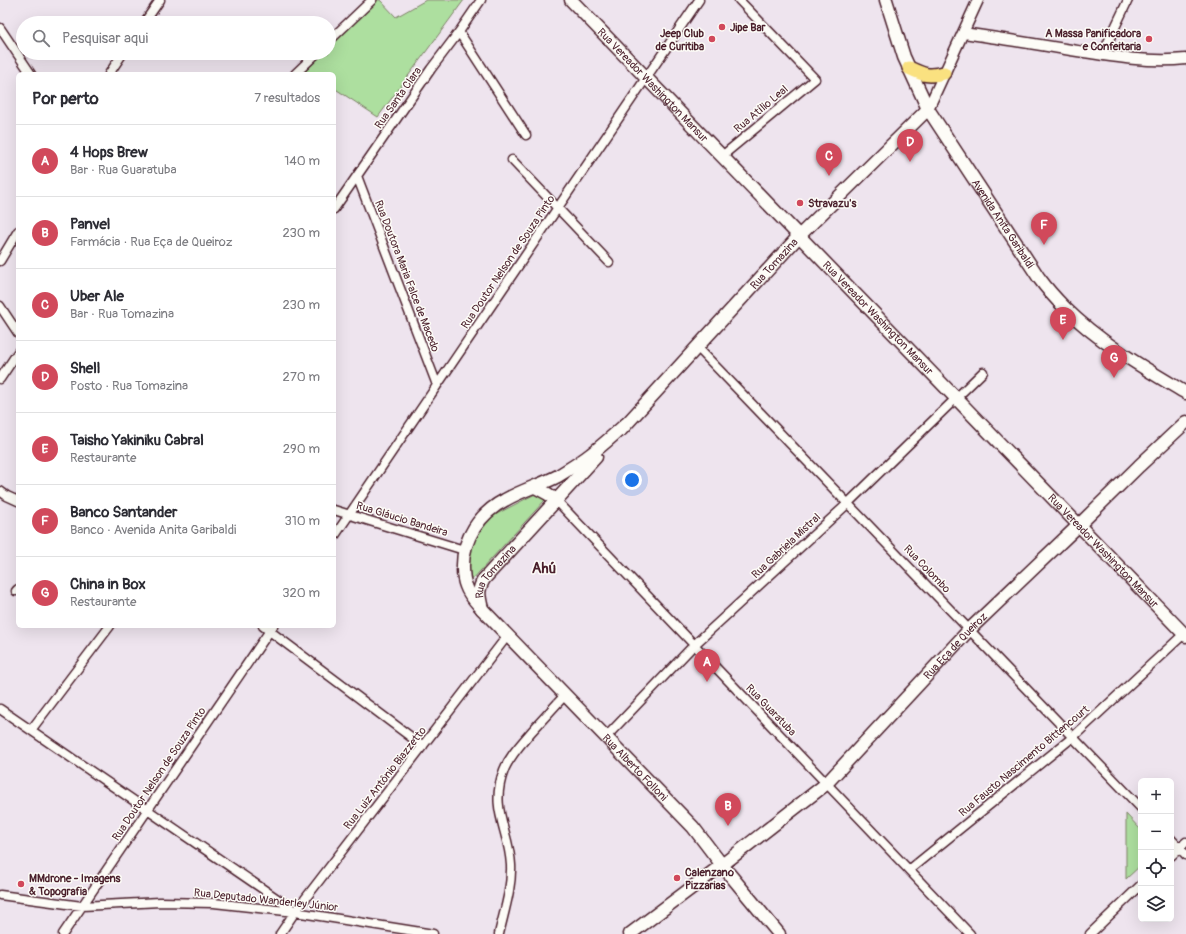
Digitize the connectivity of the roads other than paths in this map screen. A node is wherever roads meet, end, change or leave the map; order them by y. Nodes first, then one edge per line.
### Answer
1 (160, 0) edge
2 (481, 0) edge
3 (571, 0) edge
4 (699, 0) edge
5 (738, 0) edge
6 (886, 0) edge
7 (978, 0) edge
8 (1128, 0) edge
9 (366, 2) edge
10 (149, 16) edge
11 (0, 28) edge
12 (459, 32) junction
13 (963, 32) junction
14 (336, 34) edge
15 (16, 52) edge
16 (1102, 55) junction
17 (1186, 59) edge
18 (22, 60) edge
19 (118, 60) edge
20 (310, 60) edge
21 (909, 68) junction
22 (30, 72) edge
23 (110, 72) edge
24 (297, 72) edge
25 (944, 73) junction
26 (646, 78) junction
27 (928, 109) junction
28 (526, 135) dead end
29 (722, 156) junction
30 (512, 160) dead end
31 (357, 176) junction
32 (336, 206) edge
33 (558, 208) junction
34 (16, 234) edge
35 (799, 236) junction
36 (0, 261) edge
37 (609, 262) dead end
38 (0, 306) edge
39 (16, 330) edge
40 (698, 347) junction
41 (16, 355) edge
42 (983, 372) dead end
43 (0, 379) edge
44 (437, 385) junction
45 (1186, 393) edge
46 (956, 398) junction
47 (1186, 422) edge
48 (626, 424) junction
49 (535, 487) junction
50 (0, 491) edge
51 (16, 500) edge
52 (556, 500) junction
53 (848, 503) junction
54 (336, 511) edge
55 (349, 515) junction
56 (1079, 525) junction
57 (336, 534) edge
58 (464, 550) junction
59 (482, 609) junction
60 (108, 628) edge
61 (269, 628) edge
62 (970, 629) junction
63 (1185, 634) edge
64 (508, 635) junction
65 (694, 645) junction
66 (565, 694) junction
67 (0, 709) edge
68 (31, 730) junction
69 (606, 737) junction
70 (1073, 737) junction
71 (423, 746) junction
72 (826, 784) junction
73 (1138, 805) edge
74 (148, 810) junction
75 (1174, 842) edge
76 (1186, 842) edge
77 (1179, 848) junction
78 (1174, 853) edge
79 (1186, 855) edge
80 (722, 865) junction
81 (909, 870) junction
82 (1140, 886) edge
83 (0, 895) edge
84 (82, 906) junction
85 (295, 912) junction
86 (384, 926) junction
87 (63, 934) edge
88 (280, 934) edge
89 (391, 934) edge
90 (433, 934) edge
91 (499, 934) edge
92 (630, 934) edge
93 (779, 934) edge
94 (970, 934) edge
95 (1090, 934) edge

1 - 10 street
2 - 12 street, Rua Santa Clara
3 - 26 main road, Rua Vereador Washington Mansur
4 - 26 street, Rua Doutor Nelson de Souza Pinto
5 - 29 street, Rua Atílio Leal
6 - 21 main road, Avenida Anita Garibaldi
7 - 13 street
8 - 16 street
9 - 14 street
11 - 15 street
12 - 28 street
12 - 31 street, Rua Santa Clara
13 - 16 street
13 - 25 street
16 - 17 street
18 - 22 street
19 - 23 street
20 - 24 street
21 - 25 main road
21 - 27 main road, Avenida Anita Garibaldi
25 - 27 street
26 - 29 main road, Rua Vereador Washington Mansur
26 - 33 street, Rua Doutor Nelson de Souza Pinto
27 - 35 main road, Rua Tomazina
27 - 45 main road, Avenida Anita Garibaldi
29 - 35 main road, Rua Vereador Washington Mansur
30 - 33 street
31 - 32 street, Rua Santa Clara
31 - 44 street, Rua Doutora Maria Falce de Macedo
33 - 37 street
33 - 44 street, Rua Doutor Nelson de Souza Pinto
34 - 36 street
35 - 40 main road, Rua Tomazina
35 - 46 main road, Rua Vereador Washington Mansur
38 - 39 street
40 - 48 main road, Rua Tomazina
40 - 53 street, Rua Colombo
41 - 43 street
42 - 46 street, Rua Gabriela Mistral
44 - 55 street, Rua Doutor Nelson de Souza Pinto
46 - 53 street, Rua Gabriela Mistral
46 - 56 main road, Rua Vereador Washington Mansur
47 - 56 main road, Rua Eça de Queiroz
48 - 49 main road, Rua Tomazina
48 - 52 main road, Rua Tomazina
49 - 52 main road
49 - 58 main road, Rua Tomazina
50 - 51 street
52 - 59 main road, Rua Tomazina
52 - 65 street, Rua Guaratuba
53 - 62 street, Rua Colombo
53 - 65 street, Rua Gabriela Mistral
54 - 55 street, Rua Gláucio Bandeira
55 - 57 street, Rua Doutor Nelson de Souza Pinto
55 - 58 street, Rua Gláucio Bandeira
56 - 62 main road, Rua Eça de Queiroz
56 - 63 main road, Rua Vereador Washington Mansur
58 - 59 main road, Rua Tomazina
59 - 64 main road, Rua Alberto Folloni
60 - 68 street
61 - 71 street
61 - 74 street, Rua Doutor Nelson de Souza Pinto
62 - 70 street, Rua Colombo
62 - 72 main road, Rua Eça de Queiroz
63 - 70 street, Rua Fausto Nascimento Bittencourt
64 - 66 main road, Rua Alberto Folloni
64 - 71 street, Rua Luiz Antônio Biazzetto
65 - 69 street, Rua Gabriela Mistral
65 - 72 street, Rua Guaratuba
66 - 69 main road, Rua Alberto Folloni
66 - 91 street
67 - 68 street
68 - 74 street
69 - 80 main road, Rua Alberto Folloni
70 - 73 street, Rua Colombo
70 - 81 street, Rua Fausto Nascimento Bittencourt
71 - 85 street, Rua Luiz Antônio Biazzetto
72 - 80 main road, Rua Eça de Queiroz
72 - 81 street, Rua Guaratuba
74 - 84 street, Rua Doutor Nelson de Souza Pinto
74 - 85 street
75 - 77 street
76 - 77 street
77 - 78 street
77 - 79 street
80 - 92 main road, Rua Eça de Queiroz
80 - 93 main road, Rua Alberto Folloni
81 - 94 street, Rua Guaratuba
82 - 95 street
83 - 84 street, Rua Deputado Wanderley Júnior
84 - 85 street, Rua Deputado Wanderley Júnior
84 - 87 street, Rua Doutor Nelson de Souza Pinto
85 - 86 street, Rua Deputado Wanderley Júnior
85 - 88 street, Rua Luiz Antônio Biazzetto
86 - 89 street
86 - 90 street, Rua Deputado Wanderley Júnior

